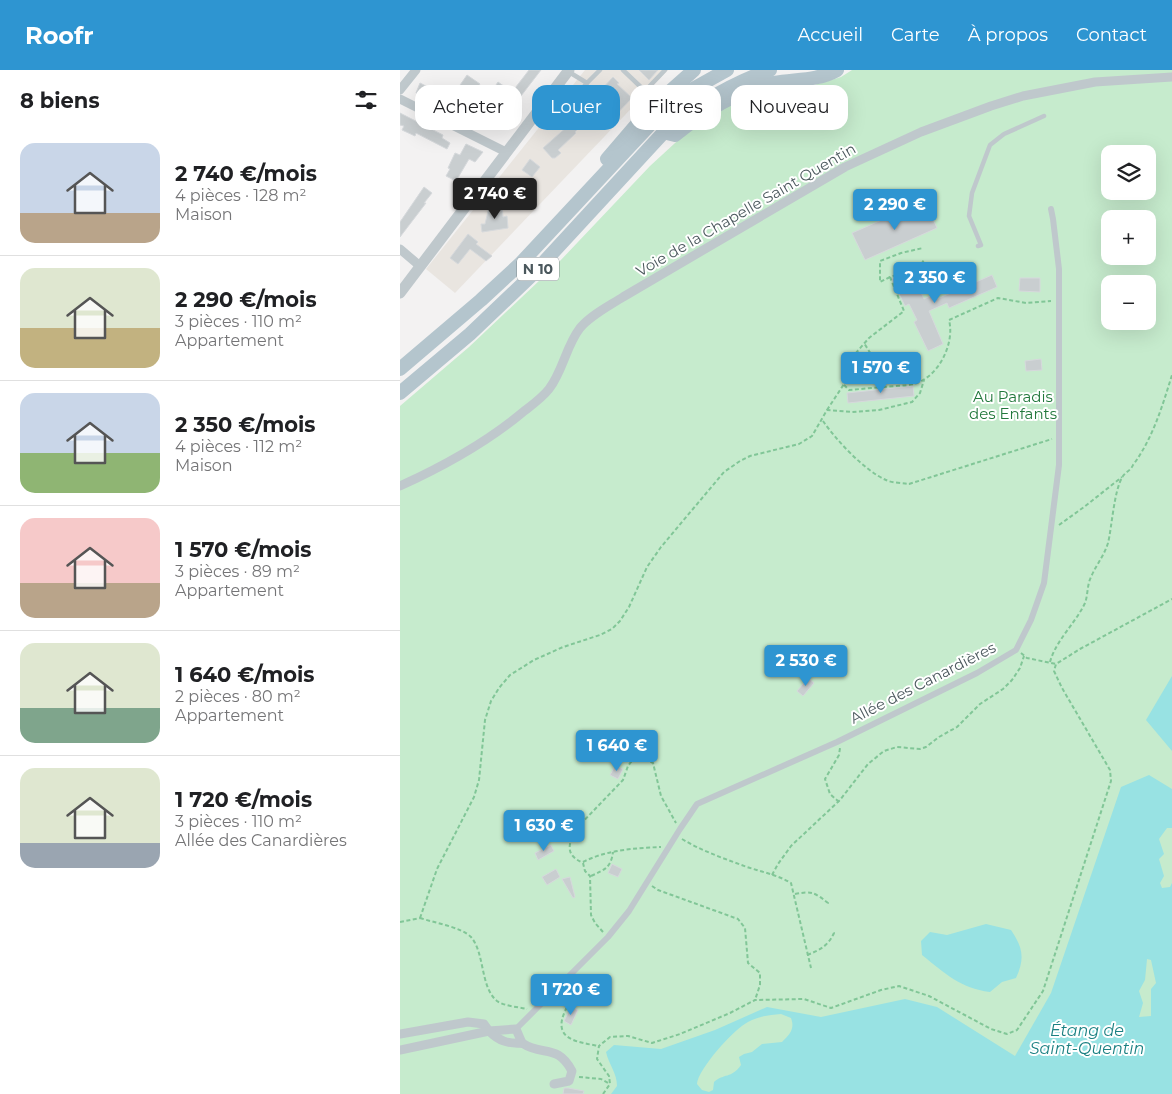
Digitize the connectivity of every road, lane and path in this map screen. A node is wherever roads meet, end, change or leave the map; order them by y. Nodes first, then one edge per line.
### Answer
1 (416, 70) edge
2 (600, 70) edge
3 (622, 70) edge
4 (665, 70) edge
5 (694, 70) edge
6 (727, 70) edge
7 (770, 70) edge
8 (837, 70) edge
9 (569, 71) edge
10 (1172, 77) edge
11 (587, 83) joint
12 (400, 90) edge
13 (400, 99) edge
14 (1044, 116) dead end
15 (664, 132) junction
16 (506, 152) junction
17 (1051, 209) dead end
18 (548, 234) junction
19 (978, 246) dead end
20 (923, 248) dead end
21 (400, 249) edge
22 (924, 260) dead end
23 (420, 266) junction
24 (890, 277) junction
25 (400, 293) edge
26 (1059, 300) junction
27 (864, 343) junction
28 (400, 369) edge
29 (1172, 375) edge
30 (924, 380) junction
31 (844, 384) junction
32 (883, 387) junction
33 (400, 393) edge
34 (827, 410) junction
35 (822, 420) junction
36 (1059, 437) junction
37 (1122, 477) junction
38 (400, 486) edge
39 (1051, 532) junction
40 (1172, 600) edge
41 (1016, 650) junction
42 (1024, 656) junction
43 (1050, 662) junction
44 (1056, 664) junction
45 (837, 742) junction
46 (839, 802) junction
47 (680, 828) junction
48 (675, 835) junction
49 (669, 846) junction
50 (613, 852) junction
51 (582, 863) junction
52 (772, 875) junction
53 (590, 876) junction
54 (647, 882) junction
55 (795, 894) junction
56 (827, 904) dead end
57 (420, 918) junction
58 (400, 922) edge
59 (833, 932) dead end
60 (608, 937) junction
61 (807, 955) junction
62 (812, 968) dead end
63 (570, 974) junction
64 (755, 1000) junction
65 (534, 1010) junction
66 (516, 1029) junction
67 (489, 1032) junction
68 (400, 1034) edge
69 (522, 1043) junction
70 (599, 1046) junction
71 (400, 1050) edge
72 (572, 1071) junction
73 (554, 1084) dead end
74 (610, 1084) junction
75 (603, 1094) edge

1 - 12 street
2 - 11 lane
3 - 4 lane
5 - 18 main road
6 - 18 main road, N 10
7 - 15 main road
8 - 15 main road
9 - 11 lane
9 - 16 street
10 - 38 street, Voie de la Chapelle Saint Quentin
13 - 16 street
14 - 19 lane
15 - 33 main road, N 10
16 - 23 street
17 - 26 street, Allée des Canardières
18 - 28 main road, N 10
20 - 24 path
21 - 23 street
22 - 24 path
23 - 25 street
24 - 27 path
26 - 30 path
26 - 36 street, Allée des Canardières
27 - 31 path
27 - 32 path
29 - 37 path
30 - 32 path
30 - 34 path
31 - 32 path
31 - 34 path
34 - 35 path
35 - 36 path
35 - 57 path
36 - 39 street, Allée des Canardières
37 - 39 path
37 - 43 path
39 - 41 street, Allée des Canardières
40 - 44 path
41 - 42 path
41 - 45 street, Allée des Canardières
42 - 43 path
42 - 46 path
43 - 44 path
44 - 64 path
45 - 46 path
45 - 47 street, Allée des Canardières
46 - 52 path
47 - 48 street, Allée des Canardières
47 - 51 path
48 - 49 street, Allée des Canardières
48 - 52 path
49 - 50 path
49 - 54 street, Allée des Canardières
50 - 51 path
50 - 53 path
51 - 53 path
52 - 55 path
53 - 60 path
54 - 60 street, Allée des Canardières
54 - 64 path
55 - 56 path
55 - 61 path
57 - 58 path
57 - 65 path
59 - 61 path
60 - 63 street, Allée des Canardières
61 - 62 path
63 - 65 street, Allée des Canardières
63 - 70 path
64 - 70 path
65 - 66 street, Allée des Canardières
66 - 67 street
66 - 69 street
67 - 68 street
67 - 69 street
67 - 71 street
69 - 72 street
70 - 74 path
72 - 73 street
72 - 74 path
74 - 75 path

